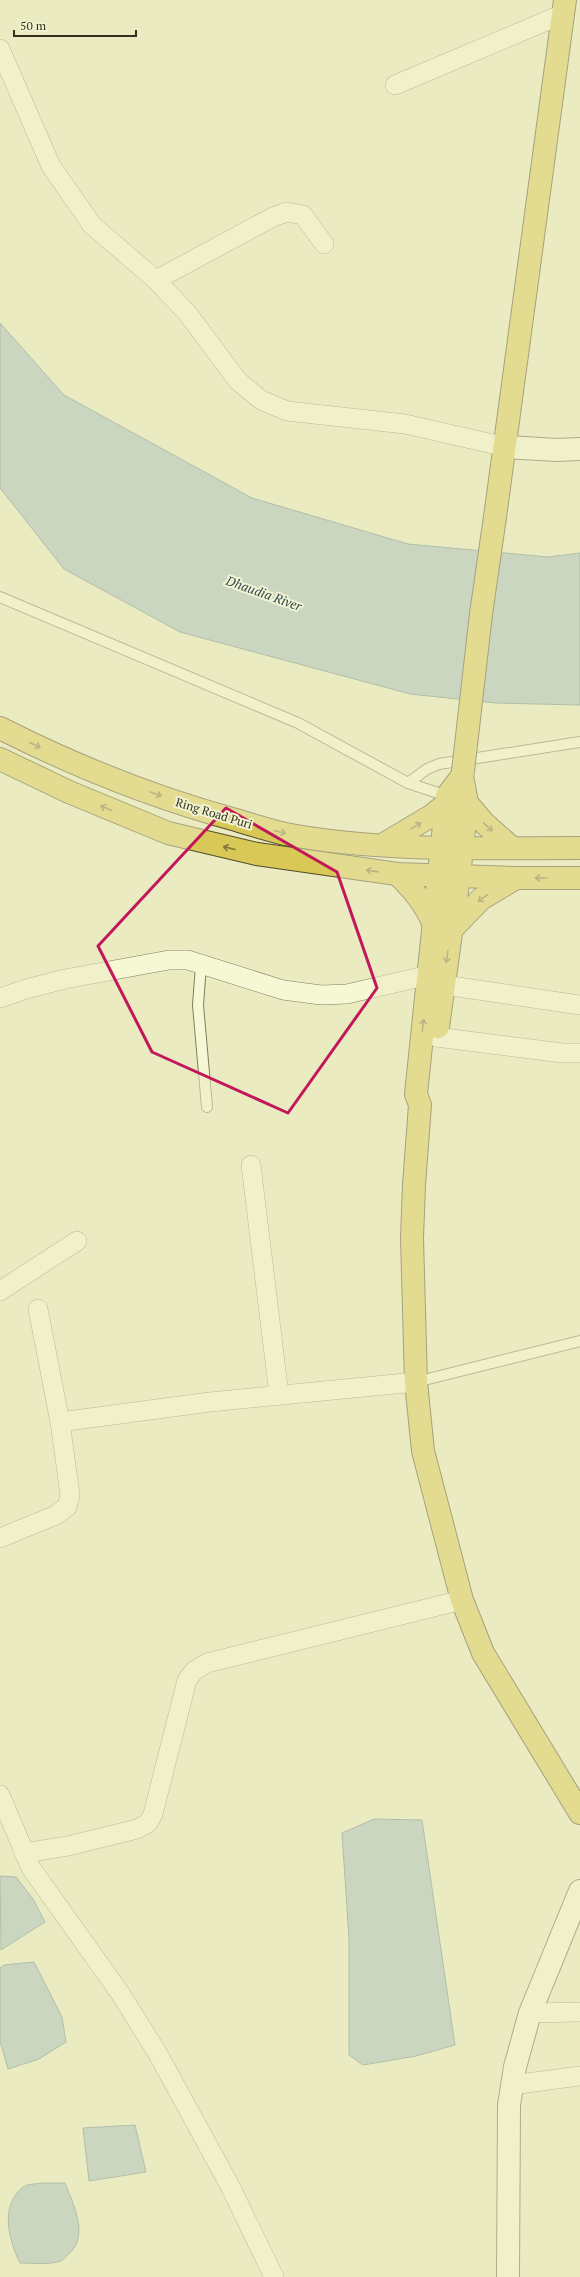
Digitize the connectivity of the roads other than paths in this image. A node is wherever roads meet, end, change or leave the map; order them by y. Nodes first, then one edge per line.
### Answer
1 (564, 7) edge
2 (0, 49) edge
3 (395, 85) dead end
4 (324, 244) dead end
5 (156, 280) junction
6 (506, 447) junction
7 (580, 449) edge
8 (0, 597) edge
9 (0, 728) edge
10 (580, 742) edge
11 (0, 759) edge
12 (408, 783) junction
13 (453, 801) junction
14 (384, 844) junction
15 (440, 847) junction
16 (462, 848) junction
17 (512, 848) junction
18 (580, 848) edge
19 (397, 874) junction
20 (449, 876) junction
21 (516, 878) junction
22 (580, 878) edge
23 (442, 927) junction
24 (201, 965) junction
25 (436, 980) junction
26 (0, 998) edge
27 (580, 1005) edge
28 (436, 1037) junction
29 (580, 1053) edge
30 (420, 1105) junction
31 (207, 1107) dead end
32 (251, 1165) dead end
33 (77, 1241) dead end
34 (0, 1291) edge
35 (38, 1309) dead end
36 (580, 1341) edge
37 (416, 1382) junction
38 (279, 1395) junction
39 (60, 1422) junction
40 (0, 1538) edge
41 (462, 1600) junction
42 (0, 1796) edge
43 (580, 1813) edge
44 (24, 1853) junction
45 (580, 1891) edge
46 (580, 2012) edge
47 (530, 2013) junction
48 (580, 2076) edge
49 (512, 2084) junction
50 (274, 2277) edge
51 (508, 2277) edge

1 - 3 street
1 - 6 highway
2 - 5 street
4 - 5 street
5 - 6 street
6 - 7 street
6 - 13 highway, bridge
8 - 12 lane
9 -> 14 highway, Ring Road Puri
10 - 12 lane
19 -> 11 highway
12 - 13 lane
14 -> 13 highway
13 - 15 highway
13 - 16 highway
13 -> 17 highway
14 - 15 highway, Ring Road Puri
15 - 16 highway, Ring Road Puri
15 - 20 highway
16 - 17 highway, Ring Road Puri
16 - 20 highway
17 - 18 highway, Ring Road Puri
19 - 20 highway
19 - 23 highway
20 - 21 highway
20 - 23 highway
22 -> 21 highway
21 -> 23 highway
23 - 25 highway
24 - 25 street
24 - 26 street
24 - 31 lane
25 - 27 street
25 - 28 highway
30 -> 25 highway
28 - 29 street
28 - 30 highway
30 - 37 highway
32 - 38 street
33 - 34 street
35 - 39 street
36 - 37 lane
37 - 38 street
37 - 41 highway
38 - 39 street
39 - 40 street
41 - 43 highway
41 - 44 street
42 - 44 street
44 - 50 street
45 - 47 street
46 - 47 street
47 - 49 street
48 - 49 street
49 - 51 street

